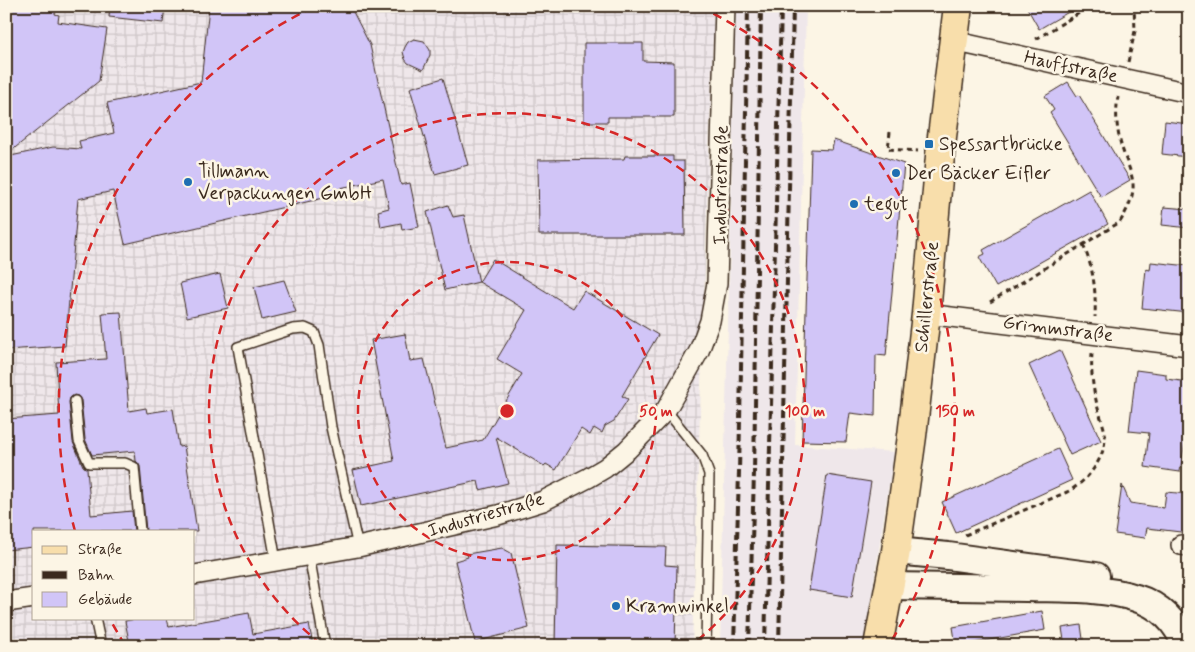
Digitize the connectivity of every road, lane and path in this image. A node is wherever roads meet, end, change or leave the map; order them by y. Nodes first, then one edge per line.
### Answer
1 (725, 6) edge
2 (958, 6) edge
3 (1091, 6) edge
4 (1134, 6) edge
5 (953, 41) junction
6 (1012, 54) junction
7 (1123, 78) junction
8 (1189, 93) edge
9 (890, 132) dead end
10 (941, 153) junction
11 (1083, 245) junction
12 (926, 314) junction
13 (964, 318) junction
14 (1094, 334) junction
15 (1189, 346) edge
16 (75, 402) dead end
17 (666, 410) junction
18 (140, 530) edge
19 (358, 547) junction
20 (896, 551) junction
21 (309, 556) junction
22 (948, 556) junction
23 (276, 561) junction
24 (195, 575) edge
25 (889, 586) junction
26 (32, 598) edge
27 (6, 602) edge
28 (96, 620) edge
29 (1180, 626) edge
30 (101, 646) edge
31 (325, 646) edge
32 (706, 646) edge
33 (878, 646) edge
34 (1186, 646) edge

1 - 17 street, Industriestraße
2 - 5 main road, Schillerstraße
3 - 6 path
4 - 7 path
5 - 6 street, Hauffstraße
5 - 10 main road, Schillerstraße
6 - 7 street, Hauffstraße
7 - 8 street, Hauffstraße
7 - 11 path
9 - 10 path
10 - 12 main road, Schillerstraße
11 - 13 path
11 - 14 path
12 - 13 street, Grimmstraße
12 - 20 main road, Schillerstraße
13 - 14 street, Grimmstraße
14 - 15 street, Grimmstraße
14 - 22 path
16 - 18 lane
17 - 19 street, Industriestraße
17 - 32 lane
19 - 21 street, Industriestraße
19 - 23 lane
20 - 22 main road
20 - 25 main road, Schillerstraße
21 - 23 street, Industriestraße
21 - 31 lane
22 - 29 main road
23 - 24 street, Industriestraße
25 - 29 main road
25 - 33 main road, Schillerstraße
26 - 27 street
28 - 30 lane
29 - 34 main road

